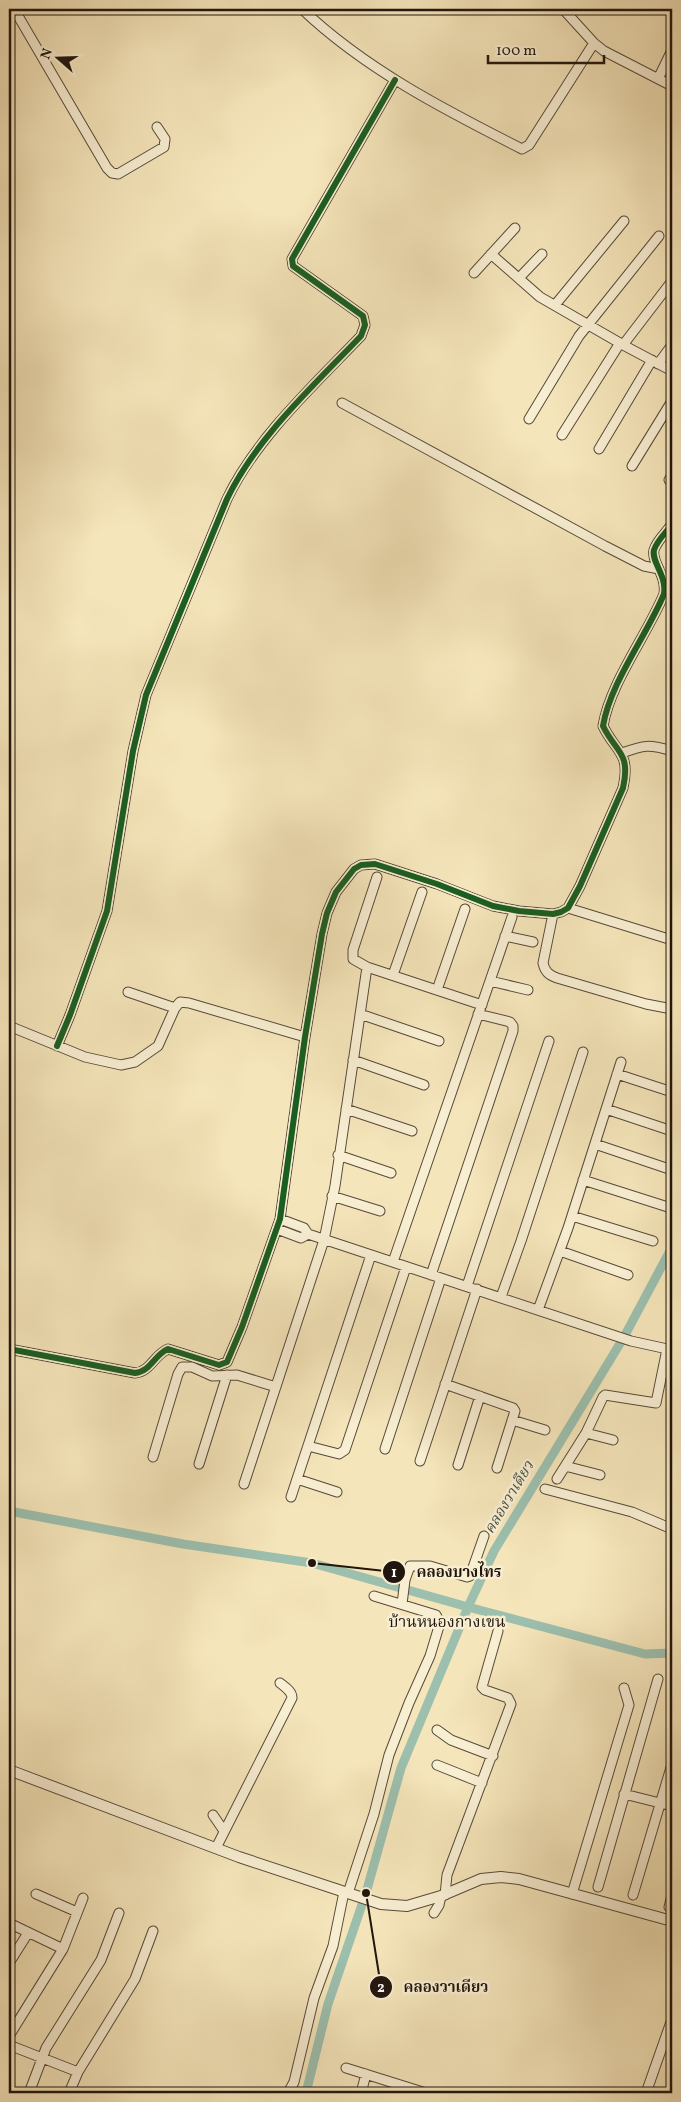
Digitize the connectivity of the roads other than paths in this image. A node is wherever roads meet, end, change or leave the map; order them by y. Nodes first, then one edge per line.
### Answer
1 (14, 9) edge
2 (302, 9) edge
3 (563, 9) edge
4 (594, 43) junction
5 (672, 50) edge
6 (658, 79) junction
7 (394, 80) junction
8 (672, 86) edge
9 (157, 127) dead end
10 (624, 221) dead end
11 (515, 228) dead end
12 (659, 236) dead end
13 (491, 254) junction
14 (542, 254) dead end
15 (474, 273) dead end
16 (519, 278) junction
17 (672, 281) edge
18 (555, 305) junction
19 (588, 324) junction
20 (621, 344) junction
21 (672, 345) edge
22 (655, 362) junction
23 (672, 371) edge
24 (672, 401) edge
25 (342, 403) dead end
26 (529, 419) dead end
27 (562, 435) dead end
28 (599, 449) dead end
29 (632, 466) dead end
30 (672, 524) edge
31 (659, 569) junction
32 (672, 751) edge
33 (622, 753) junction
34 (377, 877) dead end
35 (422, 892) dead end
36 (568, 908) junction
37 (465, 909) dead end
38 (553, 914) junction
39 (512, 917) dead end
40 (505, 936) junction
41 (672, 940) edge
42 (533, 942) dead end
43 (367, 966) junction
44 (393, 975) junction
45 (490, 981) junction
46 (437, 990) junction
47 (528, 990) dead end
48 (128, 992) dead end
49 (482, 1005) junction
50 (175, 1008) junction
51 (672, 1009) edge
52 (360, 1014) junction
53 (478, 1014) junction
54 (9, 1026) edge
55 (305, 1038) junction
56 (439, 1041) dead end
57 (549, 1041) dead end
58 (56, 1046) junction
59 (583, 1052) dead end
60 (353, 1060) junction
61 (621, 1062) dead end
62 (616, 1074) junction
63 (424, 1085) dead end
64 (672, 1092) edge
65 (346, 1109) junction
66 (606, 1109) junction
67 (412, 1131) dead end
68 (672, 1131) edge
69 (594, 1144) junction
70 (338, 1156) junction
71 (672, 1170) edge
72 (392, 1172) dead end
73 (583, 1180) junction
74 (332, 1196) junction
75 (671, 1208) dead end
76 (380, 1211) dead end
77 (572, 1216) junction
78 (280, 1219) junction
79 (277, 1230) junction
80 (308, 1234) junction
81 (324, 1240) junction
82 (653, 1241) dead end
83 (560, 1250) junction
84 (370, 1255) junction
85 (393, 1262) junction
86 (406, 1267) junction
87 (431, 1275) junction
88 (628, 1275) dead end
89 (442, 1278) junction
90 (466, 1286) junction
91 (477, 1289) junction
92 (501, 1297) junction
93 (538, 1310) junction
94 (9, 1349) edge
95 (670, 1349) edge
96 (227, 1375) junction
97 (445, 1384) junction
98 (276, 1387) junction
99 (480, 1396) junction
100 (512, 1420) junction
101 (545, 1430) dead end
102 (586, 1433) junction
103 (613, 1440) dead end
104 (308, 1446) junction
105 (386, 1449) dead end
106 (153, 1457) dead end
107 (420, 1460) dead end
108 (199, 1464) dead end
109 (458, 1465) dead end
110 (564, 1466) junction
111 (497, 1468) dead end
112 (600, 1475) dead end
113 (556, 1478) dead end
114 (297, 1479) junction
115 (244, 1484) dead end
116 (545, 1489) dead end
117 (337, 1492) dead end
118 (291, 1497) dead end
119 (672, 1529) edge
120 (484, 1536) dead end
121 (374, 1596) dead end
122 (402, 1601) junction
123 (498, 1631) dead end
124 (658, 1679) dead end
125 (280, 1683) dead end
126 (624, 1688) dead end
127 (438, 1730) dead end
128 (493, 1756) junction
129 (672, 1764) edge
130 (437, 1765) dead end
131 (9, 1770) edge
132 (482, 1783) junction
133 (624, 1794) junction
134 (661, 1803) junction
135 (672, 1806) edge
136 (213, 1815) dead end
137 (224, 1831) junction
138 (216, 1848) junction
139 (598, 1887) dead end
140 (36, 1894) dead end
141 (349, 1894) junction
142 (572, 1894) junction
143 (633, 1895) dead end
144 (672, 1895) edge
145 (443, 1896) junction
146 (83, 1898) dead end
147 (669, 1907) dead end
148 (77, 1912) junction
149 (434, 1912) dead end
150 (119, 1913) dead end
151 (672, 1921) edge
152 (11, 1924) dead end
153 (153, 1931) dead end
154 (28, 1933) junction
155 (63, 1949) junction
156 (9, 1962) edge
157 (672, 2019) edge
158 (9, 2036) edge
159 (9, 2045) edge
160 (42, 2058) junction
161 (346, 2068) dead end
162 (78, 2072) junction
163 (366, 2074) junction
164 (399, 2089) edge
165 (29, 2093) edge
166 (69, 2093) edge
167 (288, 2093) edge
168 (361, 2093) edge
169 (426, 2093) edge
170 (646, 2093) edge

1 - 9 street
2 - 7 street
3 - 4 street
4 - 6 street
4 - 7 street
5 - 6 street
6 - 8 street
7 - 58 street
10 - 18 street
11 - 13 street
12 - 19 street
13 - 15 street
13 - 16 street
14 - 16 street
16 - 18 street
17 - 20 street
18 - 19 street
19 - 20 street
19 - 26 street
20 - 22 street
20 - 27 street
21 - 22 street
22 - 23 street
22 - 28 street
24 - 29 street
25 - 31 street
30 - 31 street
31 - 33 street
32 - 33 street
33 - 36 street
34 - 43 street
35 - 44 street
36 - 38 street
36 - 41 street
37 - 46 street
38 - 51 street
38 - 55 street
39 - 40 street
40 - 42 street
40 - 45 street
43 - 44 street
43 - 52 street
44 - 46 street
45 - 47 street
45 - 49 street
46 - 49 street
48 - 50 street
49 - 53 street
50 - 55 street
50 - 58 street
52 - 56 street
52 - 60 street
53 - 85 street
53 - 87 street
54 - 58 street
55 - 78 street
57 - 90 street
59 - 92 street
60 - 63 street
60 - 65 street
61 - 62 street
62 - 64 street
62 - 66 street
65 - 67 street
65 - 70 street
66 - 68 street
66 - 69 street
69 - 71 street
69 - 73 street
70 - 72 street
70 - 74 street
73 - 75 street
73 - 77 street
74 - 76 street
74 - 81 street
77 - 82 street
77 - 83 street
78 - 79 street
78 - 80 street
79 - 80 street
79 - 94 street
80 - 81 street
81 - 84 street
81 - 98 street
83 - 88 street
83 - 93 street
84 - 85 street
84 - 104 street
85 - 86 street
86 - 87 street
86 - 104 street
87 - 89 street
89 - 90 street
89 - 105 street
90 - 91 street
91 - 92 street
91 - 97 street
92 - 93 street
93 - 95 street
95 - 102 street
96 - 98 street
96 - 106 street
96 - 108 street
97 - 99 street
97 - 107 street
98 - 115 street
99 - 100 street
99 - 109 street
100 - 101 street
100 - 111 street
102 - 103 street
102 - 110 street
104 - 114 street
110 - 112 street
110 - 113 street
114 - 117 street
114 - 118 street
116 - 119 street
120 - 122 street
121 - 122 street
122 - 141 street
123 - 128 street
124 - 133 street
125 - 137 street
126 - 142 street
127 - 128 street
128 - 132 street
129 - 134 street
130 - 132 street
131 - 138 street
132 - 145 street
133 - 134 street
133 - 139 street
134 - 135 street
134 - 143 street
136 - 137 street
137 - 138 street
138 - 141 street
140 - 148 street
141 - 145 street
141 - 167 street
142 - 145 street
142 - 151 street
144 - 147 street
145 - 149 street
146 - 148 street
148 - 155 street
150 - 160 street
152 - 154 street
153 - 162 street
154 - 155 street
154 - 156 street
155 - 158 street
157 - 170 street
159 - 160 street
160 - 162 street
160 - 165 street
161 - 163 street
162 - 166 street
163 - 164 street
163 - 168 street
164 - 169 street

